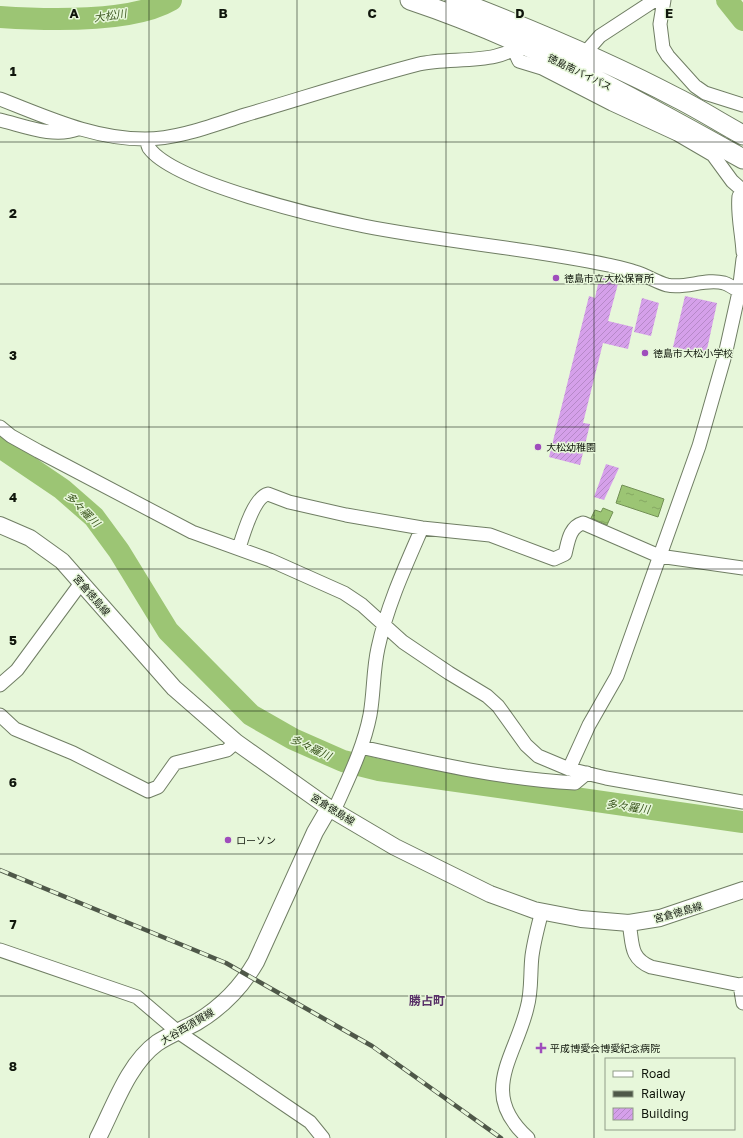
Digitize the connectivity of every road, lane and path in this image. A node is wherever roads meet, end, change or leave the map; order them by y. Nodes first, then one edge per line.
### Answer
1 (410, 0) edge
2 (455, 0) edge
3 (655, 0) edge
4 (664, 0) edge
5 (523, 41) junction
6 (585, 53) junction
7 (0, 99) edge
8 (743, 105) edge
9 (0, 120) edge
10 (78, 129) junction
11 (743, 135) edge
12 (146, 139) junction
13 (743, 159) edge
14 (741, 191) edge
15 (743, 252) edge
16 (743, 259) edge
17 (741, 293) edge
18 (0, 427) edge
19 (0, 525) edge
20 (422, 528) junction
21 (239, 548) junction
22 (658, 556) junction
23 (743, 568) edge
24 (81, 583) junction
25 (384, 626) junction
26 (0, 685) edge
27 (0, 716) edge
28 (236, 742) junction
29 (360, 750) junction
30 (569, 769) junction
31 (587, 774) junction
32 (743, 802) edge
33 (329, 808) junction
34 (743, 890) edge
35 (542, 911) junction
36 (629, 923) junction
37 (0, 950) edge
38 (741, 984) edge
39 (743, 1003) edge
40 (178, 1032) junction
41 (98, 1138) edge
42 (323, 1138) edge
43 (528, 1138) edge

1 - 5 highway, 徳島南バイパス
2 - 5 highway, 徳島南バイパス
3 - 6 street
4 - 8 street
5 - 6 highway, 徳島南バイパス
5 - 12 street
5 - 13 highway, 徳島南バイパス
5 - 14 street
6 - 11 highway, 徳島南バイパス
7 - 10 street
9 - 10 street
10 - 12 street
12 - 17 street
14 - 15 street
16 - 17 street
17 - 22 street
18 - 21 street
19 - 24 main road, 宮倉徳島線
20 - 21 street
20 - 22 street
20 - 25 street
21 - 25 street
22 - 23 street
22 - 30 street
24 - 26 street
24 - 28 main road, 宮倉徳島線
25 - 29 street
25 - 30 street
27 - 28 street
28 - 33 main road, 宮倉徳島線
29 - 31 street
29 - 33 street
30 - 31 street
31 - 32 street
33 - 35 main road, 宮倉徳島線
33 - 40 main road, 大谷西須賀線
34 - 36 main road, 宮倉徳島線
35 - 36 main road, 宮倉徳島線
35 - 43 street
36 - 38 street
37 - 40 street
38 - 39 street
40 - 41 main road, 大谷西須賀線
40 - 42 street

